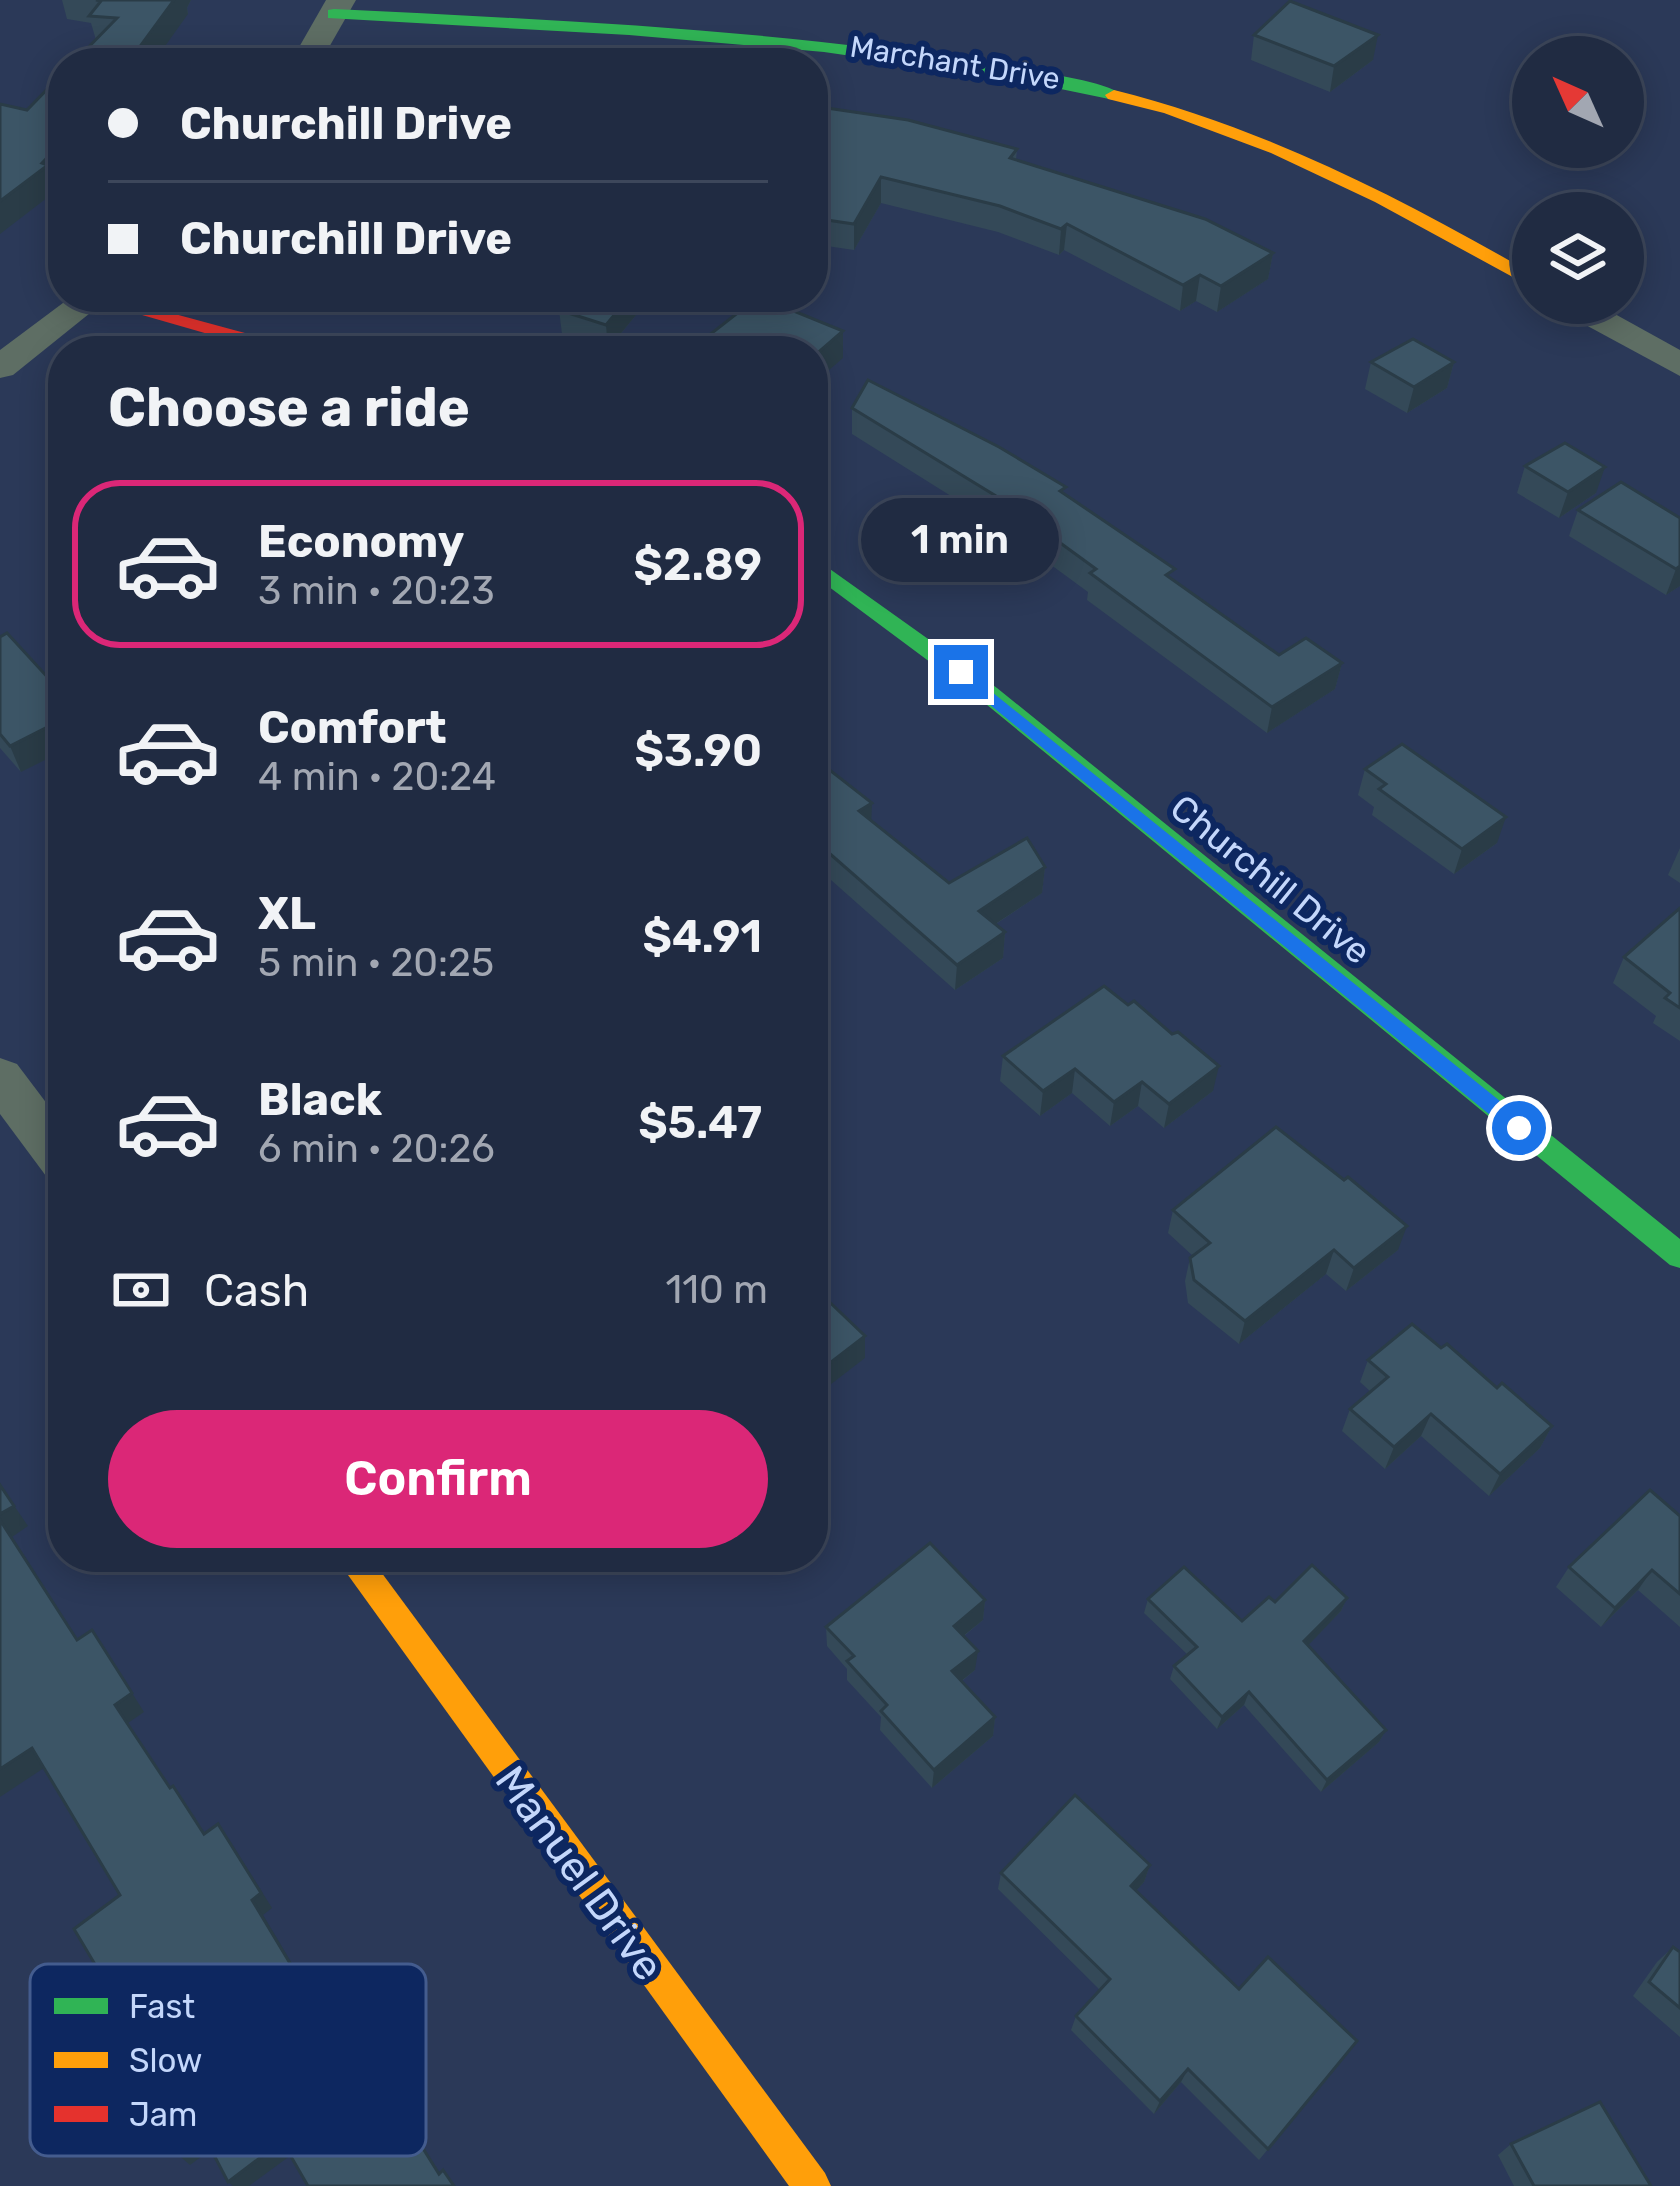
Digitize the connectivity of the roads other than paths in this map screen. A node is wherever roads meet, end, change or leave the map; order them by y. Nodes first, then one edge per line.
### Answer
1 (338, 7) edge
2 (313, 48) edge
3 (1512, 270) edge
4 (73, 312) edge
5 (148, 312) edge
6 (1608, 324) edge
7 (235, 336) edge
8 (1680, 364) edge
9 (0, 367) edge
10 (828, 575) edge
11 (0, 1077) edge
12 (48, 1142) edge
13 (1680, 1256) edge
14 (363, 1572) edge
15 (812, 2186) edge

1 - 2 street
1 - 3 street, Marchant Drive
4 - 9 street
5 - 7 street
6 - 8 street
10 - 13 street, Churchill Drive
11 - 12 street
14 - 15 street, Manuel Drive

